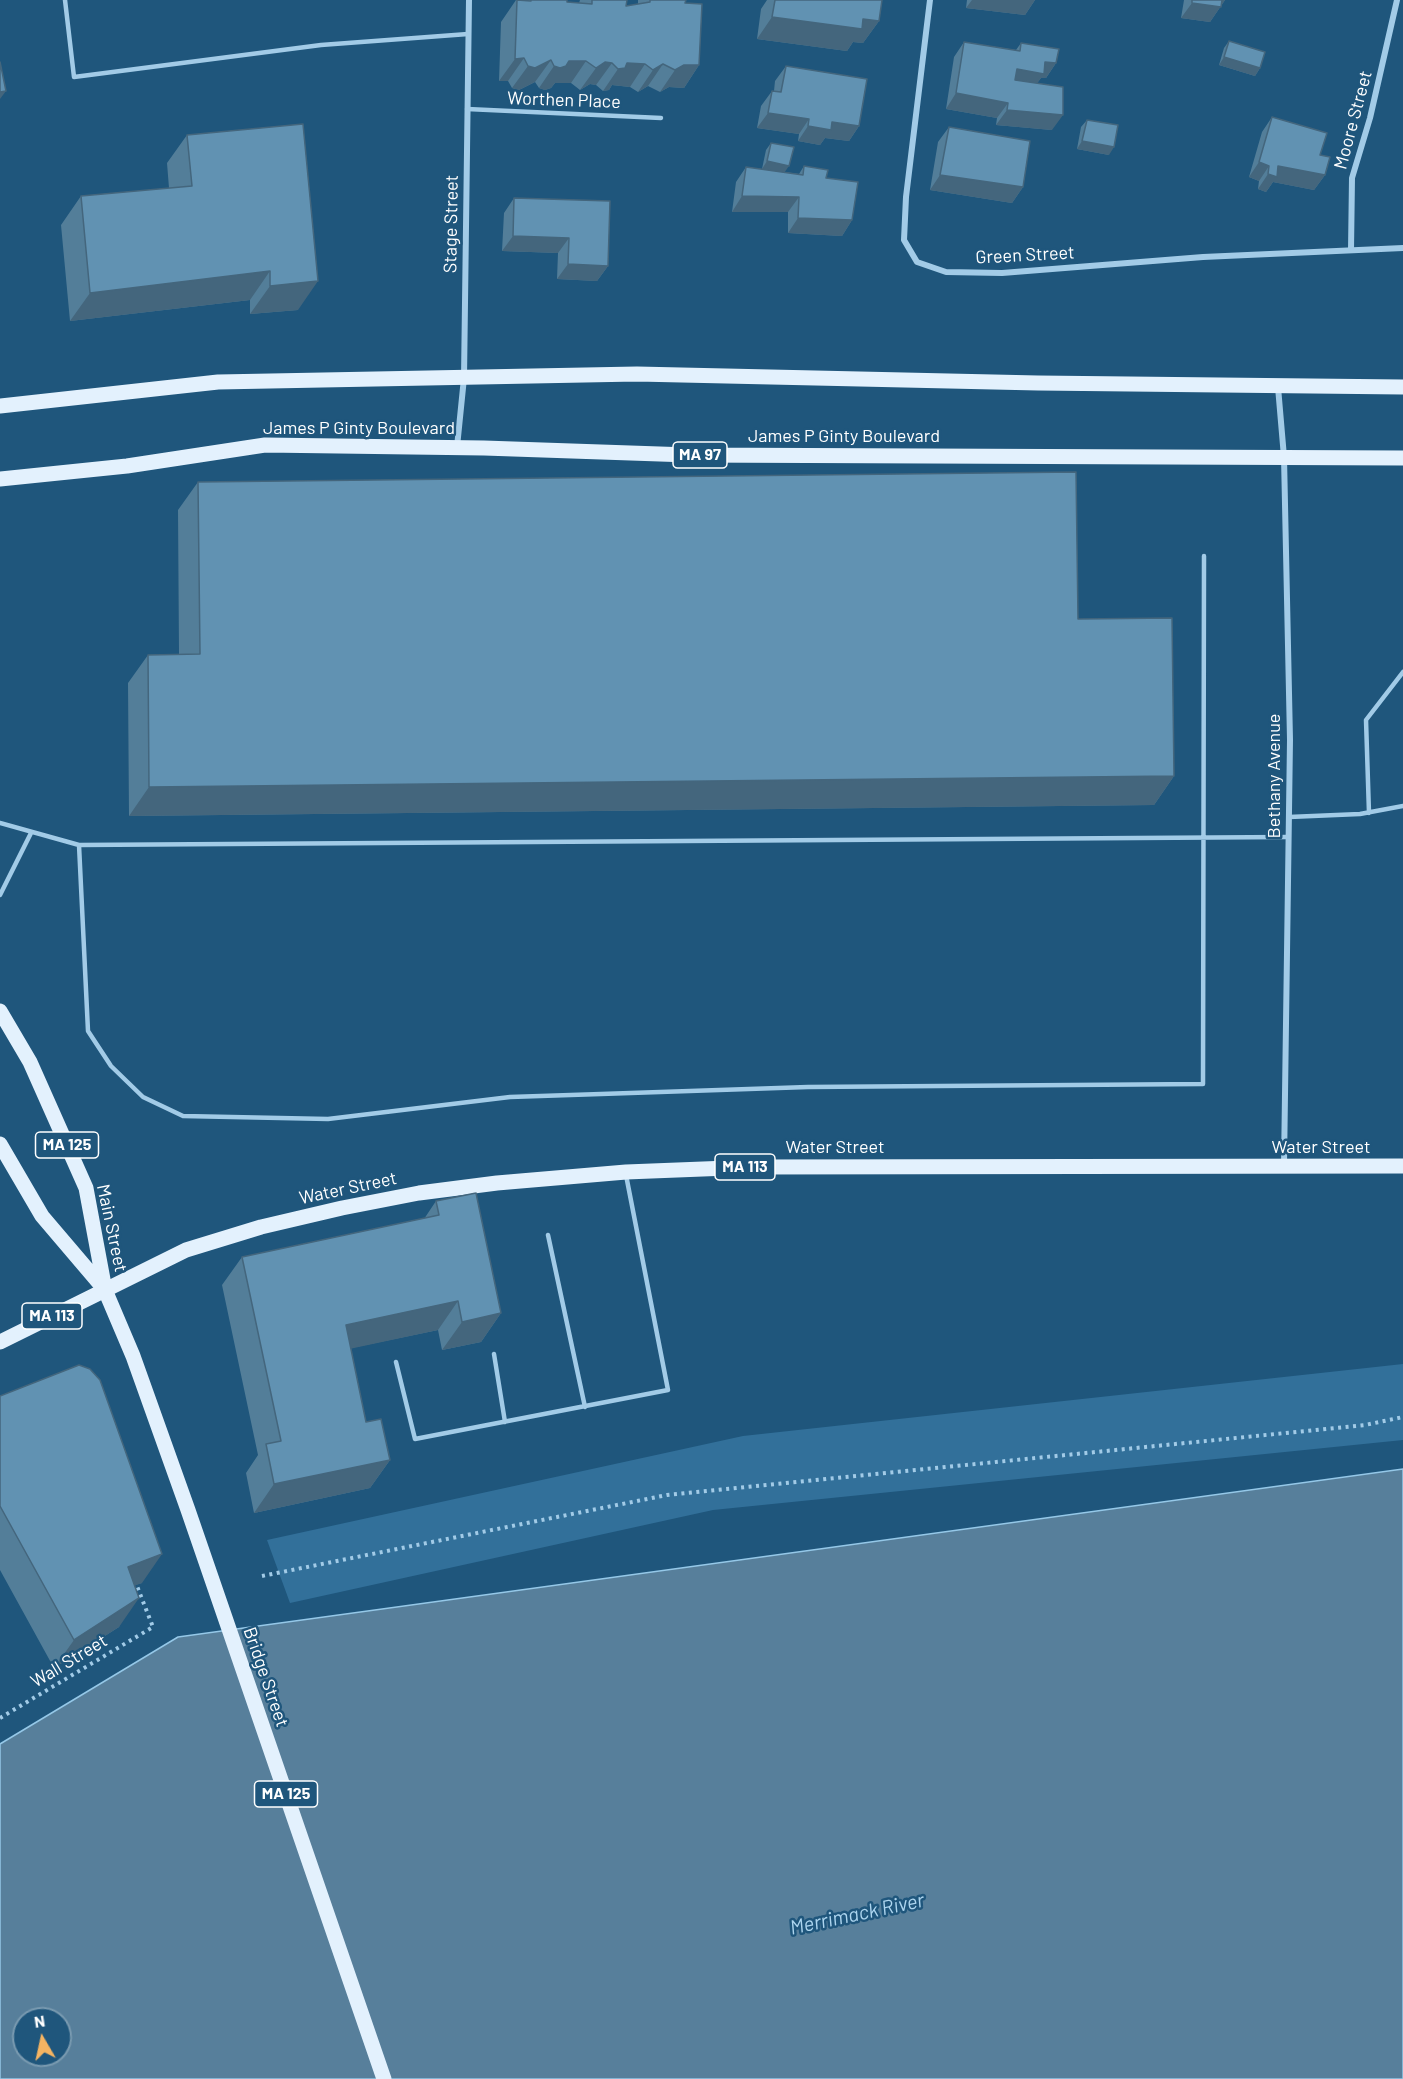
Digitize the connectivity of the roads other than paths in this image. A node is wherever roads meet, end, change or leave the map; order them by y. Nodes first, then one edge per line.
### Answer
1 (65, 0) edge
2 (469, 0) edge
3 (930, 0) edge
4 (1397, 0) edge
5 (468, 34) junction
6 (467, 109) junction
7 (661, 118) dead end
8 (1403, 248) edge
9 (1351, 250) junction
10 (464, 378) junction
11 (1278, 386) junction
12 (1403, 387) edge
13 (0, 406) edge
14 (457, 448) junction
15 (1284, 458) junction
16 (1403, 458) edge
17 (0, 480) edge
18 (1204, 556) dead end
19 (1403, 672) edge
20 (1403, 806) edge
21 (1369, 813) junction
22 (1289, 817) junction
23 (0, 823) edge
24 (31, 832) junction
25 (1288, 837) junction
26 (1205, 838) junction
27 (79, 845) junction
28 (0, 895) edge
29 (0, 1011) edge
30 (0, 1143) edge
31 (1284, 1166) junction
32 (1403, 1166) edge
33 (626, 1172) junction
34 (548, 1235) dead end
35 (105, 1290) junction
36 (0, 1342) edge
37 (494, 1354) dead end
38 (396, 1362) dead end
39 (585, 1407) junction
40 (505, 1422) junction
41 (384, 2079) edge

1 - 5 lane
2 - 5 street, Stage Street
3 - 9 street, Green Street
4 - 9 street, Moore Street
5 - 6 street, Stage Street
6 - 7 lane, Worthen Place
6 - 10 street, Stage Street
8 - 9 street, Green Street
10 - 11 main road
10 - 13 main road
10 - 14 street, Stage Street
11 - 12 main road
11 - 15 street, Bethany Avenue
14 - 15 main road, James P Ginty Boulevard / MA 97
14 - 17 main road, James P Ginty Boulevard / MA 97
15 - 16 main road, James P Ginty Boulevard / MA 97
15 - 22 street, Bethany Avenue
18 - 26 lane
19 - 21 lane
20 - 21 lane
21 - 22 lane
22 - 25 street, Bethany Avenue
23 - 24 lane
24 - 27 lane
24 - 28 lane
25 - 26 lane
25 - 31 street, Bethany Avenue
26 - 27 lane
26 - 27 lane
29 - 35 main road, Main Street / MA 125
30 - 35 main road, Main Street / MA 125
31 - 32 main road, Water Street / MA 113
31 - 33 main road, Water Street / MA 113
33 - 35 main road, Water Street / MA 113
33 - 39 lane
34 - 39 lane
35 - 36 main road, MA 113
35 - 41 main road, Bridge Street / MA 125
37 - 40 lane
38 - 40 lane
39 - 40 lane

